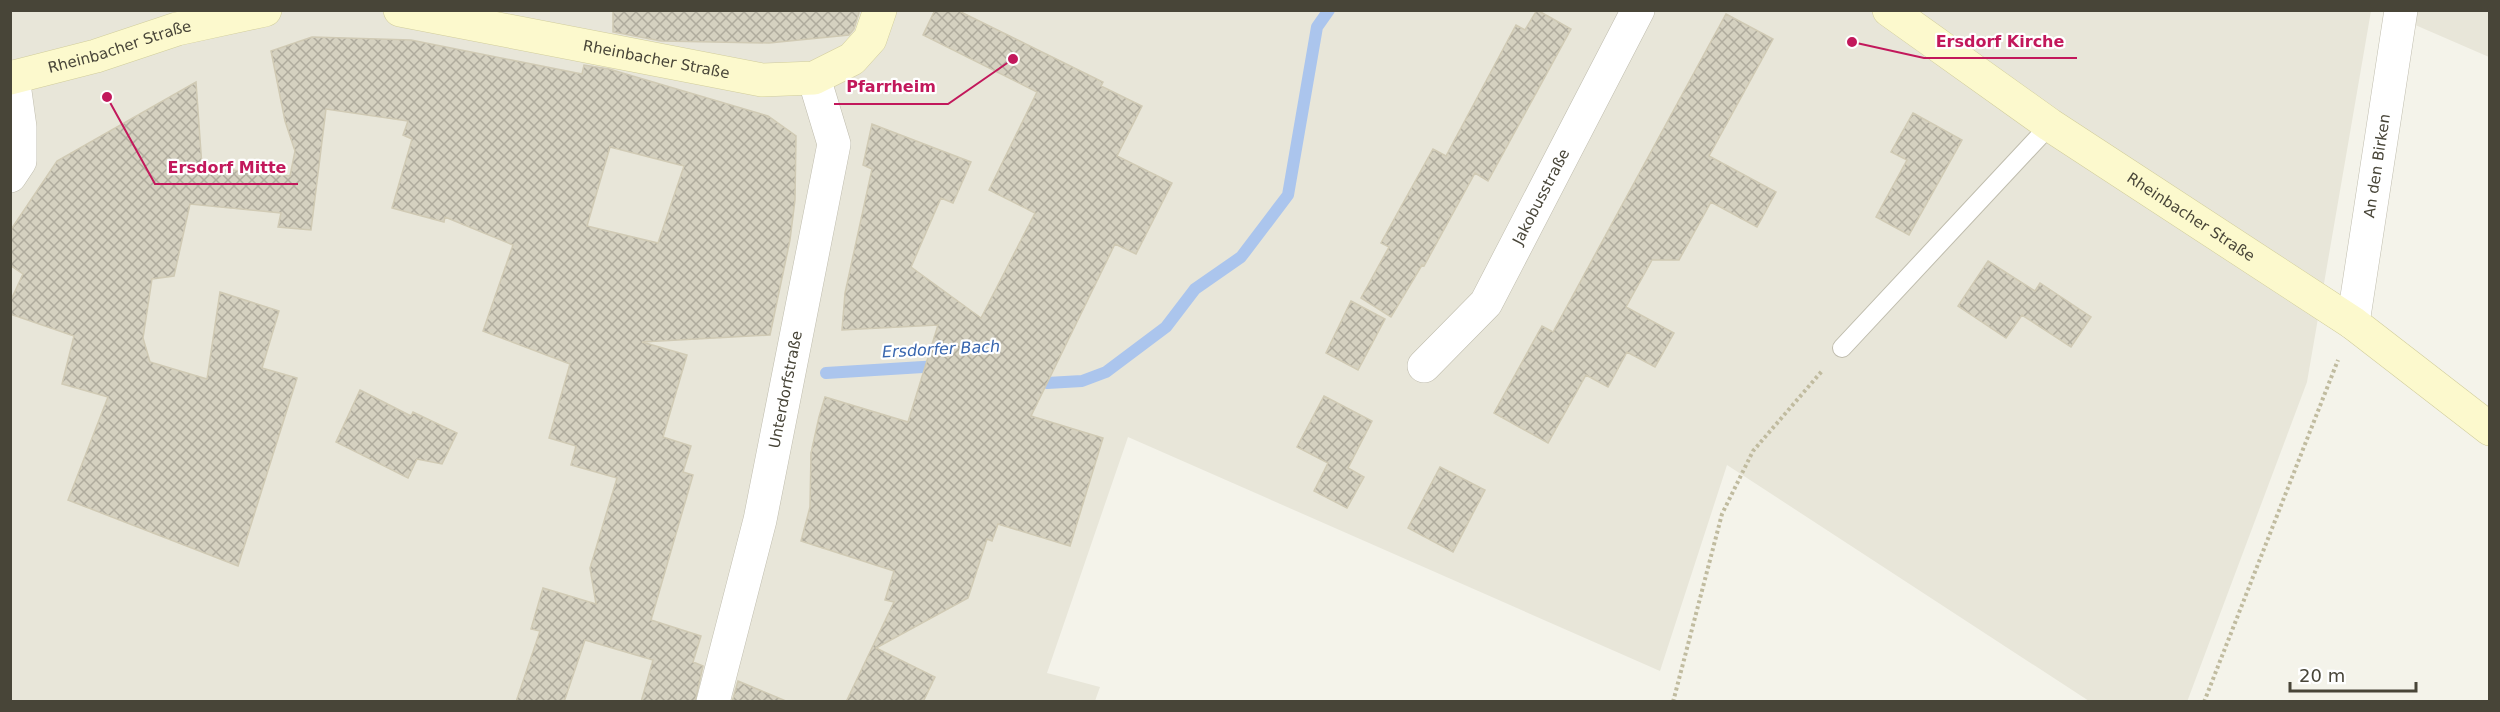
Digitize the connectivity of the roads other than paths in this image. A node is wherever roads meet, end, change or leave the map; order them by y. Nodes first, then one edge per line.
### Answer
1 (265, 10) edge
2 (400, 10) edge
3 (880, 10) edge
4 (1638, 10) edge
5 (1889, 10) edge
6 (2401, 10) edge
7 (12, 78) edge
8 (814, 78) junction
9 (2050, 125) junction
10 (10, 176) edge
11 (2353, 322) junction
12 (1842, 348) road end
13 (1424, 366) dead end
14 (2490, 429) edge
15 (713, 702) edge

1 - 7 main road, Rheinbacher Straße
2 - 8 main road, Rheinbacher Straße
3 - 8 main road, Rheinbacher Straße
4 - 13 street, Jakobusstraße
5 - 9 main road, Rheinbacher Straße
6 - 11 street, An den Birken
7 - 10 street
8 - 15 street, Unterdorfstraße
9 - 11 main road, Rheinbacher Straße
9 - 12 lane
11 - 14 main road, Rheinbacher Straße

